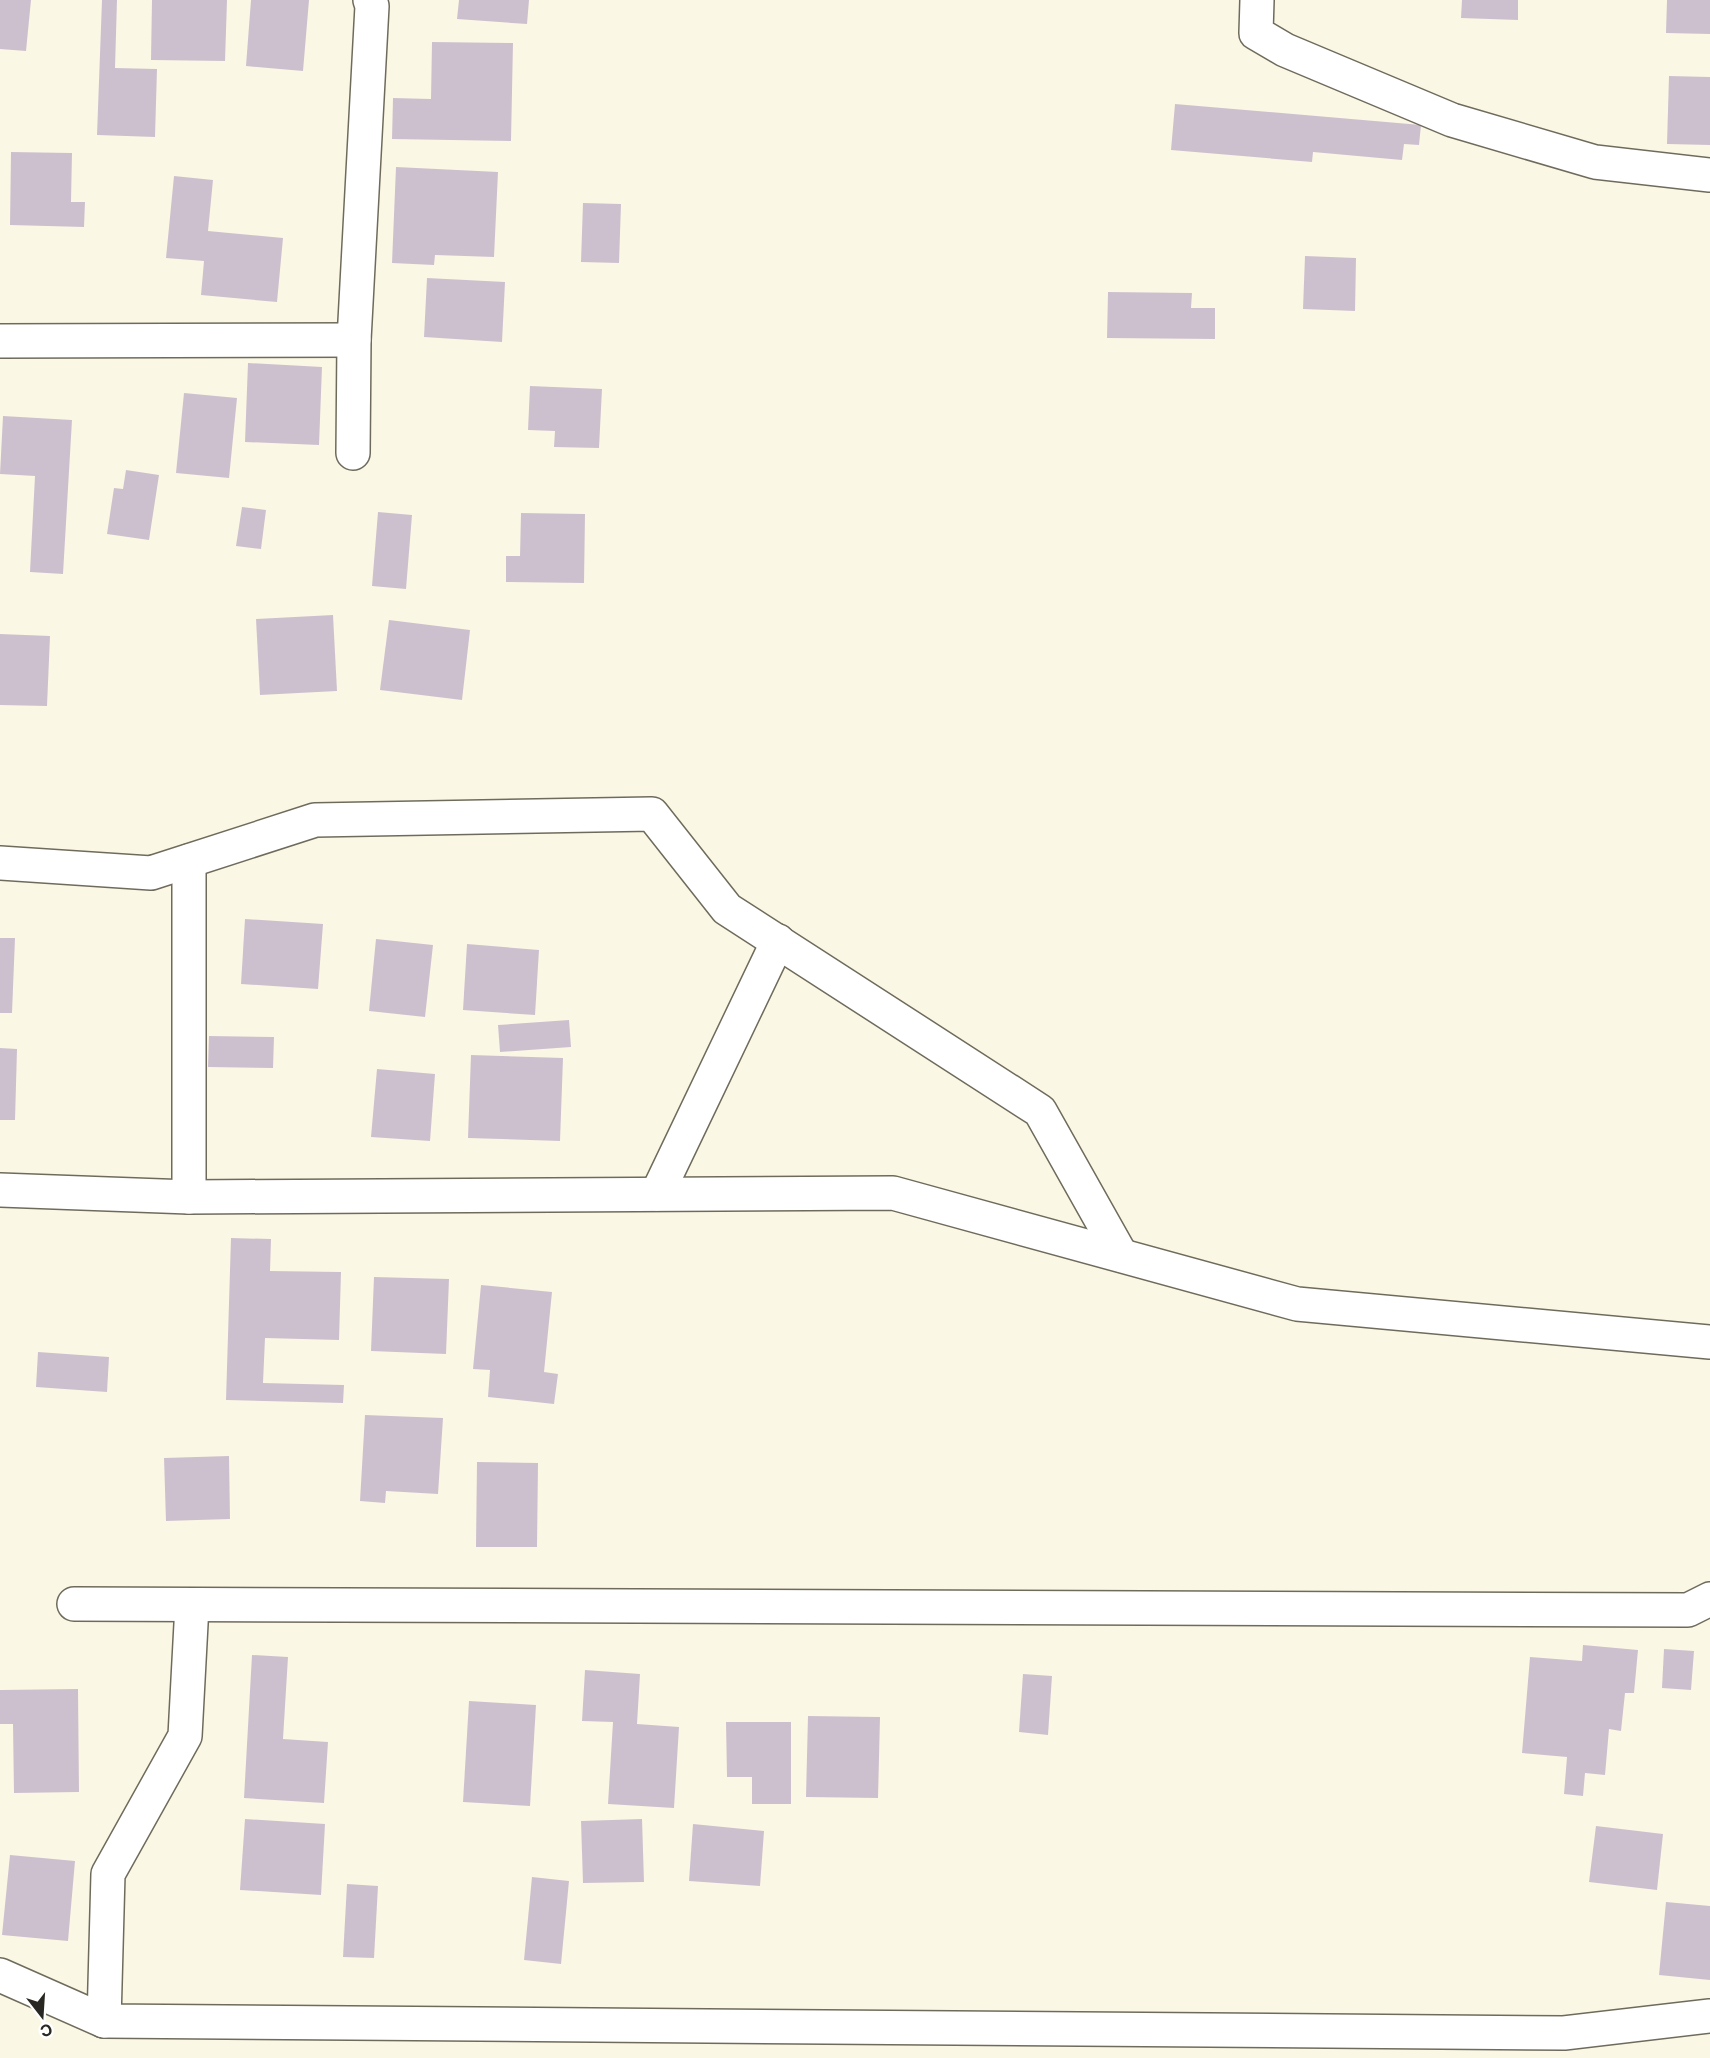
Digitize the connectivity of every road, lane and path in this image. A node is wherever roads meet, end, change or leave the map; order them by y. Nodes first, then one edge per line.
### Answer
1 (370, 0) edge
2 (1257, 0) edge
3 (1710, 175) edge
4 (354, 340) junction
5 (0, 341) edge
6 (353, 453) dead end
7 (189, 861) junction
8 (0, 863) edge
9 (778, 941) junction
10 (0, 1190) edge
11 (657, 1194) junction
12 (189, 1197) junction
13 (1121, 1255) junction
14 (1710, 1342) edge
15 (1710, 1599) edge
16 (74, 1604) dead end
17 (192, 1605) junction
18 (0, 1975) edge
19 (1710, 2016) edge
20 (104, 2021) junction
21 (1433, 2045) edge

1 - 4 street
2 - 3 street
4 - 5 street
4 - 6 street
7 - 8 street
7 - 9 street
7 - 12 street
9 - 11 street
9 - 13 street
10 - 12 street
11 - 12 street
11 - 13 street
13 - 14 street
15 - 17 street
16 - 17 street
17 - 20 street
18 - 20 street
19 - 21 street
20 - 21 street

